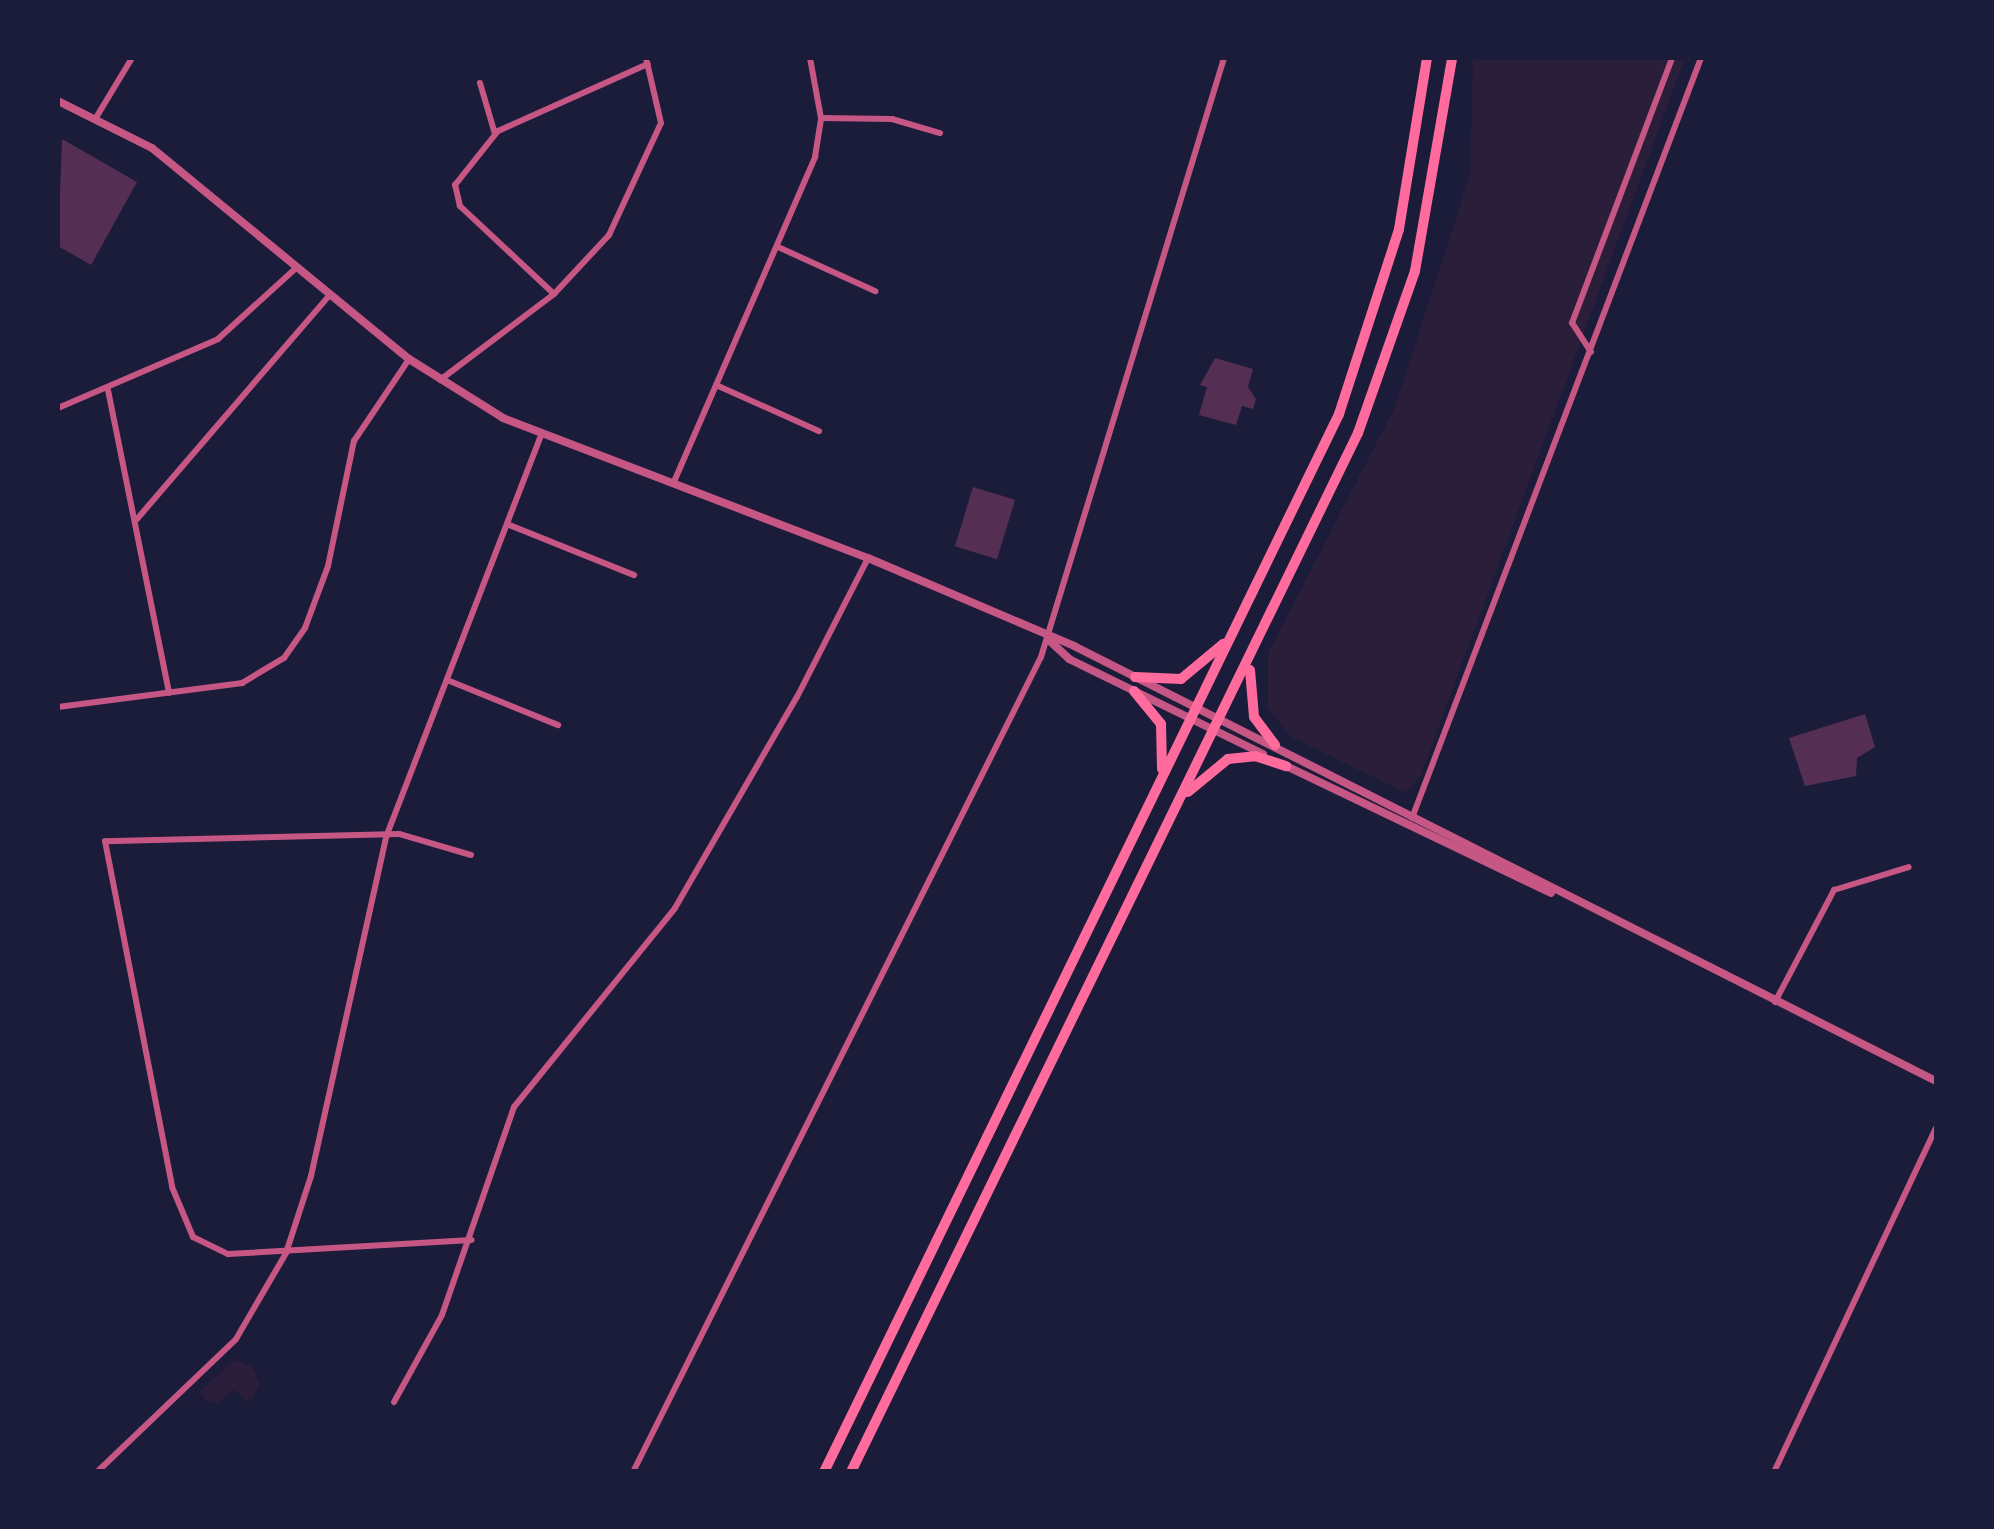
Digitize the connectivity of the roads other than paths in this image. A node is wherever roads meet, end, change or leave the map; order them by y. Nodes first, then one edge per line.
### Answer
1 (132, 58) edge
2 (810, 58) edge
3 (1224, 58) edge
4 (1427, 58) edge
5 (1452, 58) edge
6 (1672, 58) edge
7 (1700, 58) edge
8 (647, 61) edge
9 (480, 82) dead end
10 (58, 101) edge
11 (97, 116) junction
12 (821, 118) junction
13 (940, 133) dead end
14 (495, 134) junction
15 (778, 247) junction
16 (297, 266) junction
17 (875, 291) dead end
18 (554, 294) junction
19 (330, 295) junction
20 (1591, 352) junction
21 (409, 358) junction
22 (440, 380) junction
23 (716, 385) junction
24 (108, 390) junction
25 (58, 408) edge
26 (819, 431) dead end
27 (541, 436) junction
28 (673, 486) junction
29 (136, 519) junction
30 (507, 524) junction
31 (868, 558) junction
32 (634, 576) dead end
33 (1243, 614) junction
34 (1266, 626) junction
35 (1048, 638) junction
36 (1135, 678) junction
37 (447, 680) junction
38 (1134, 690) junction
39 (169, 694) junction
40 (1198, 706) junction
41 (58, 707) edge
42 (1221, 717) junction
43 (1192, 719) junction
44 (558, 725) dead end
45 (1215, 730) junction
46 (1276, 745) junction
47 (1286, 766) junction
48 (1156, 794) junction
49 (1178, 805) junction
50 (1413, 816) junction
51 (1408, 828) junction
52 (386, 837) junction
53 (471, 855) dead end
54 (1909, 867) dead end
55 (1584, 907) junction
56 (1775, 1003) junction
57 (1936, 1081) edge
58 (1936, 1128) edge
59 (472, 1240) junction
60 (286, 1253) junction
61 (394, 1402) dead end
62 (97, 1472) edge
63 (633, 1472) edge
64 (824, 1472) edge
65 (851, 1472) edge
66 (1774, 1472) edge

1 - 11 street
2 - 12 street
3 - 35 street
4 - 33 highway
5 - 34 highway
6 - 20 street
7 - 20 street
8 - 14 street
8 - 18 street
9 - 14 street
10 - 11 street
11 - 16 street
12 - 13 street
12 - 15 street
14 - 18 street
15 - 17 street
15 - 23 street
16 - 19 street
16 - 24 street
18 - 22 street
19 - 21 street
19 - 29 street
20 - 50 street
21 - 22 street
21 - 39 street
22 - 27 street
23 - 26 street
23 - 28 street
24 - 25 street
24 - 29 street
27 - 28 street
27 - 30 street
28 - 31 street
29 - 39 street
30 - 32 street
30 - 37 street
31 - 35 street
31 - 59 street
33 - 36 highway
33 - 40 highway
34 - 42 highway
34 - 46 highway
35 - 36 street
35 - 38 street
35 - 63 street
36 - 40 street
37 - 44 street
37 - 52 street
38 - 43 street
38 - 48 highway
39 - 41 street
40 - 42 street
40 - 43 highway
42 - 45 highway
42 - 46 street
43 - 45 street
43 - 48 highway
45 - 47 street
45 - 49 highway
46 - 50 street
47 - 49 highway
47 - 51 street
48 - 64 highway
49 - 65 highway
50 - 51 street
50 - 55 street
51 - 55 street
52 - 53 street
52 - 60 street
52 - 60 street
54 - 56 street
55 - 56 street
56 - 57 street
58 - 66 street
59 - 60 street
59 - 61 street
60 - 62 street

